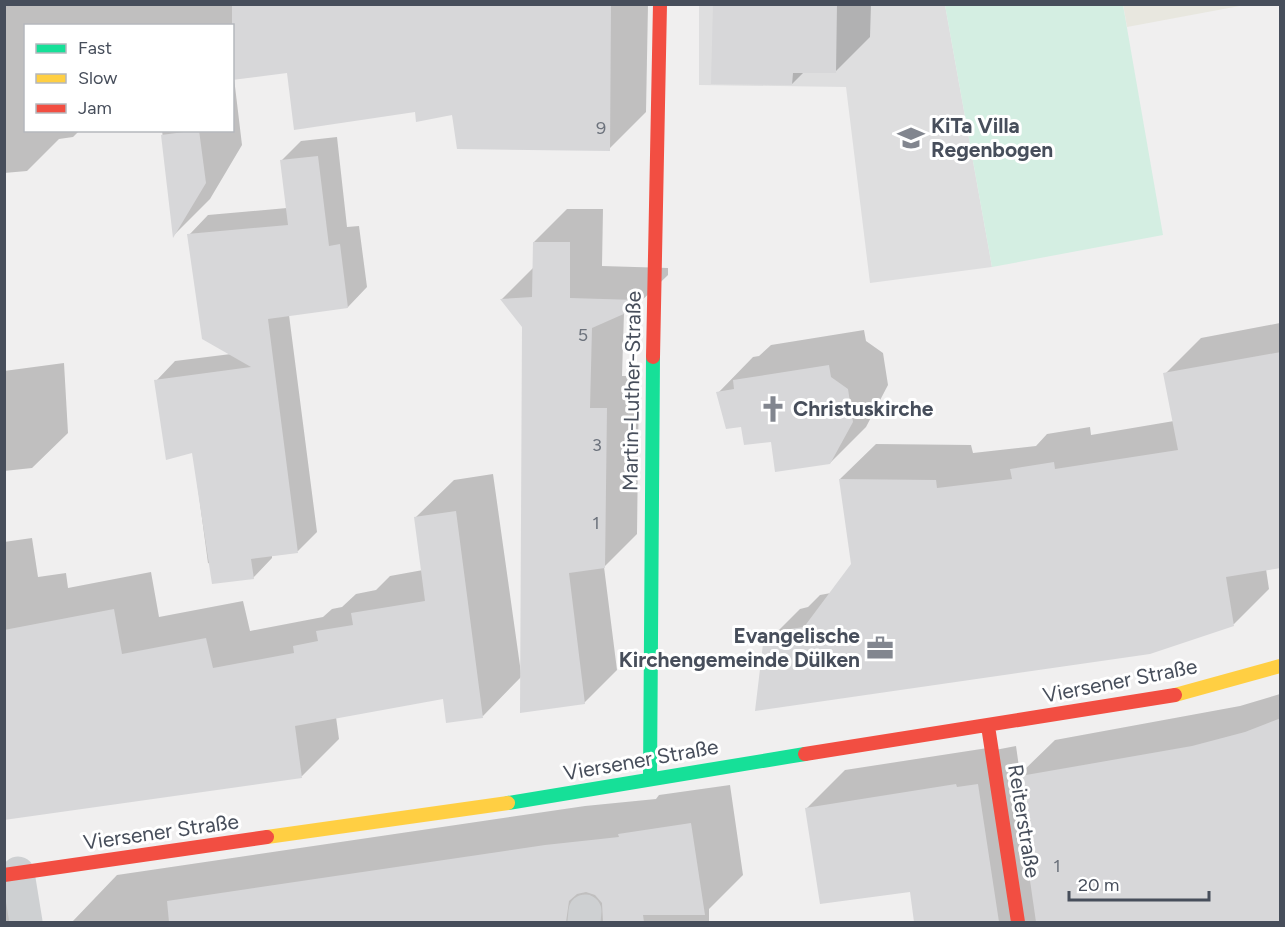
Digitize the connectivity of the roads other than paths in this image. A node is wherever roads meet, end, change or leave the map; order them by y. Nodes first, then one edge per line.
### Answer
1 (660, 4) edge
2 (1281, 666) edge
3 (988, 726) junction
4 (650, 778) junction
5 (11, 874) edge
6 (26, 922) edge
7 (1018, 922) edge

1 - 4 main road, Martin-Luther-Straße
2 - 3 main road, Viersener Straße
3 - 4 main road, Viersener Straße
3 - 7 main road, Reiterstraße
4 - 5 main road, Viersener Straße
5 - 6 street

